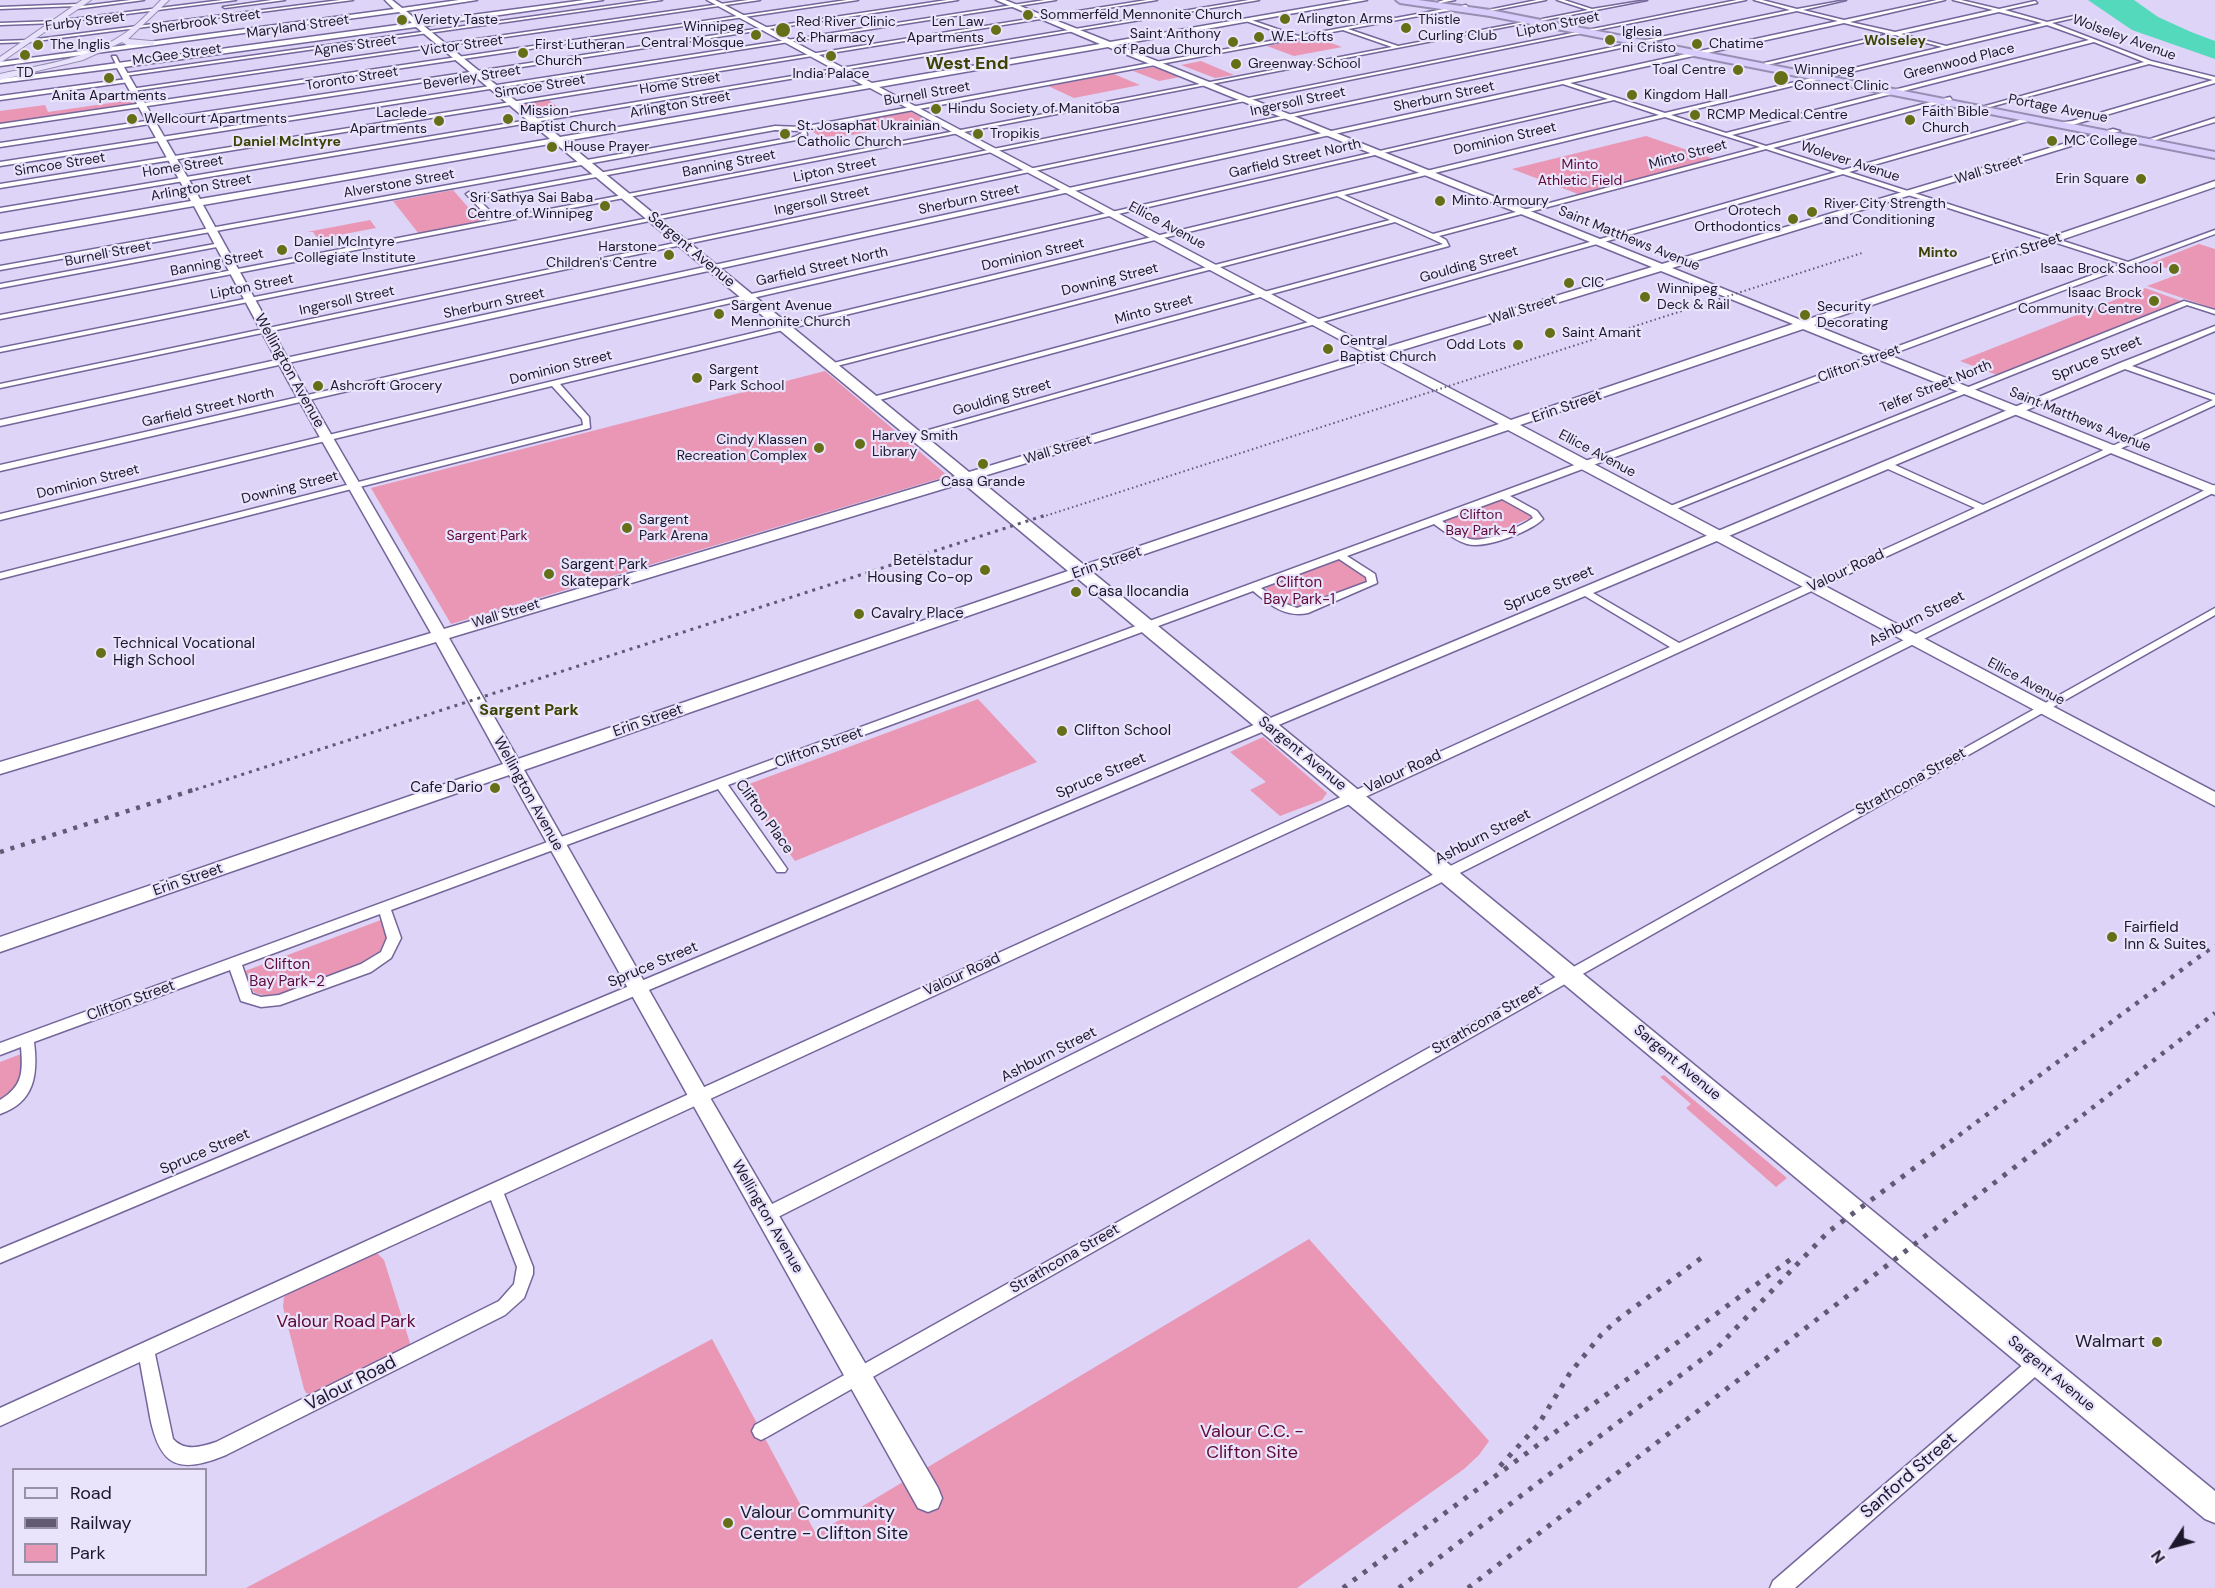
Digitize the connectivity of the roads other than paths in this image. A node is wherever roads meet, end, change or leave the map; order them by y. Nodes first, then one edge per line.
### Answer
1 (87, 0) edge
2 (142, 0) edge
3 (165, 0) edge
4 (234, 0) edge
5 (283, 0) edge
6 (351, 0) edge
7 (474, 0) edge
8 (600, 0) edge
9 (660, 0) edge
10 (758, 0) edge
11 (856, 0) edge
12 (956, 0) edge
13 (999, 0) edge
14 (1054, 0) edge
15 (1155, 0) edge
16 (1257, 0) edge
17 (1364, 0) edge
18 (1400, 0) edge
19 (1422, 0) edge
20 (1453, 0) edge
21 (1544, 0) edge
22 (1559, 0) edge
23 (1645, 0) edge
24 (1744, 0) edge
25 (1756, 0) edge
26 (1844, 0) edge
27 (1943, 0) edge
28 (1955, 0) edge
29 (2034, 1) edge
30 (1440, 2) junction
31 (715, 3) edge
32 (394, 5) edge
33 (1014, 6) junction
34 (78, 7) junction
35 (1463, 7) junction
36 (0, 8) edge
37 (155, 10) junction
38 (1490, 10) junction
39 (1594, 10) junction
40 (1796, 10) junction
41 (1999, 10) junction
42 (147, 17) junction
43 (741, 17) junction
44 (2072, 17) dead end
45 (1044, 18) junction
46 (1248, 20) junction
47 (1538, 20) junction
48 (1844, 21) junction
49 (56, 22) junction
50 (2046, 23) junction
51 (0, 24) edge
52 (135, 27) junction
53 (423, 28) junction
54 (764, 29) junction
55 (1344, 29) junction
56 (1075, 30) junction
57 (1591, 31) junction
58 (1894, 34) junction
59 (123, 38) junction
60 (1298, 38) junction
61 (2095, 40) junction
62 (29, 41) junction
63 (788, 41) junction
64 (0, 42) edge
65 (1646, 42) junction
66 (151, 43) junction
67 (1109, 44) junction
68 (444, 45) junction
69 (1399, 47) junction
70 (1947, 47) junction
71 (101, 49) junction
72 (1703, 53) junction
73 (814, 55) junction
74 (114, 57) dead end
75 (459, 58) junction
76 (0, 62) edge
77 (2149, 62) junction
78 (1767, 63) junction
79 (1156, 64) junction
80 (119, 65) junction
81 (841, 70) junction
82 (477, 72) junction
83 (1824, 76) junction
84 (126, 77) junction
85 (0, 79) edge
86 (2215, 80) edge
87 (1564, 83) junction
88 (1207, 84) junction
89 (871, 86) junction
90 (494, 87) junction
91 (133, 89) junction
92 (1896, 91) junction
93 (0, 98) edge
94 (1613, 99) junction
95 (1246, 100) junction
96 (1946, 100) junction
97 (513, 104) junction
98 (141, 105) junction
99 (1988, 106) junction
100 (914, 108) junction
101 (1664, 115) junction
102 (1287, 117) junction
103 (2030, 119) junction
104 (2215, 120) edge
105 (534, 121) junction
106 (151, 122) junction
107 (2072, 123) junction
108 (2057, 124) junction
109 (0, 126) edge
110 (802, 129) junction
111 (959, 132) junction
112 (2112, 133) junction
113 (1330, 134) junction
114 (1725, 135) junction
115 (160, 139) junction
116 (2153, 139) junction
117 (558, 140) junction
118 (0, 145) edge
119 (1767, 148) junction
120 (993, 151) junction
121 (1377, 153) junction
122 (2215, 153) edge
123 (171, 159) junction
124 (585, 163) junction
125 (0, 164) edge
126 (1030, 170) junction
127 (1425, 172) junction
128 (1842, 172) junction
129 (600, 175) junction
130 (183, 179) junction
131 (2215, 184) edge
132 (460, 185) junction
133 (0, 186) edge
134 (1069, 191) junction
135 (1909, 194) junction
136 (1339, 195) junction
137 (626, 196) junction
138 (473, 198) junction
139 (196, 203) junction
140 (0, 210) edge
141 (1524, 212) junction
142 (1112, 214) junction
143 (653, 219) junction
144 (1396, 220) junction
145 (496, 221) junction
146 (211, 230) junction
147 (2215, 232) edge
148 (1432, 236) junction
149 (0, 237) edge
150 (1159, 238) junction
151 (2054, 240) junction
152 (1597, 242) junction
153 (683, 243) junction
154 (220, 245) junction
155 (2129, 264) junction
156 (1213, 267) junction
157 (0, 268) edge
158 (714, 268) junction
159 (1662, 268) junction
160 (235, 272) junction
161 (0, 286) edge
162 (1264, 294) junction
163 (748, 297) junction
164 (250, 299) junction
165 (2215, 312) edge
166 (0, 317) edge
167 (1315, 321) junction
168 (1804, 325) junction
169 (786, 328) junction
170 (2215, 328) edge
171 (265, 330) junction
172 (0, 350) edge
173 (1376, 354) junction
174 (1881, 356) junction
175 (284, 363) junction
176 (830, 365) junction
177 (2123, 365) junction
178 (554, 383) junction
179 (0, 386) edge
180 (1965, 390) junction
181 (304, 398) junction
182 (872, 400) junction
183 (2215, 400) edge
184 (2017, 411) junction
185 (0, 423) edge
186 (1512, 426) junction
187 (915, 435) junction
188 (327, 439) junction
189 (2113, 449) junction
190 (1585, 465) junction
191 (1887, 465) junction
192 (0, 468) edge
193 (966, 477) junction
194 (354, 486) junction
195 (2214, 490) edge
196 (1502, 495) junction
197 (1982, 508) junction
198 (1668, 509) junction
199 (0, 517) edge
200 (1435, 520) junction
201 (1719, 536) junction
202 (1341, 555) junction
203 (1081, 572) junction
204 (0, 576) edge
205 (1814, 586) junction
206 (1254, 587) junction
207 (1586, 592) junction
208 (2215, 611) edge
209 (1147, 626) junction
210 (440, 635) junction
211 (1914, 640) junction
212 (1678, 646) junction
213 (2043, 708) junction
214 (1266, 725) junction
215 (0, 768) edge
216 (513, 768) junction
217 (721, 784) junction
218 (1353, 796) junction
219 (2215, 800) edge
220 (555, 844) junction
221 (782, 869) dead end
222 (1446, 874) junction
223 (384, 907) junction
224 (0, 945) edge
225 (235, 963) junction
226 (1570, 975) junction
227 (638, 990) junction
228 (27, 1040) junction
229 (0, 1050) edge
230 (698, 1097) junction
231 (0, 1108) edge
232 (495, 1190) junction
233 (766, 1215) junction
234 (0, 1256) edge
235 (146, 1350) junction
236 (2038, 1363) junction
237 (857, 1377) junction
238 (0, 1417) edge
239 (761, 1431) dead end
240 (928, 1498) dead end
241 (2215, 1509) edge
242 (1780, 1588) edge

1 - 34 main road
2 - 34 street
3 - 37 main road
4 - 37 street
5 - 42 street
6 - 52 street, Furby Street
7 - 32 main road, Sherbrook Street
8 - 53 main road, Maryland Street
9 - 53 street, McGee Street
10 - 31 street, Agnes Street
11 - 43 street, Victor Street
12 - 54 street, Toronto Street
13 - 33 main road, Saint Matthews Avenue
14 - 33 street, Beverley Street
15 - 45 street, Simcoe Street
16 - 56 street, Home Street
17 - 46 main road, Arlington Street
18 - 35 highway, Portage Avenue
19 - 30 highway, Portage Avenue
20 - 30 street
21 - 38 street
22 - 39 street
23 - 39 street, Banning Street
24 - 57 street, Lipton Street
25 - 40 street
26 - 40 street, Ingersoll Street
27 - 48 street, Sherburn Street
28 - 41 street, Wolseley Avenue
29 - 41 street
30 - 35 highway, Portage Avenue
31 - 43 main road, Ellice Avenue
31 - 68 street, Agnes Street
32 - 53 main road, Sargent Avenue
32 - 66 main road, Sherbrook Street
33 - 45 main road, Saint Matthews Avenue
33 - 63 street, Beverley Street
34 - 36 street
34 - 49 main road
35 - 38 highway, Portage Avenue
35 - 47 highway, Portage Avenue
35 - 55 street, Burnell Street
37 - 42 main road
37 - 49 street
38 - 47 highway, Portage Avenue
39 - 47 street, Banning Street
40 - 48 street
40 - 65 street, Ingersoll Street
41 - 50 street, Wolseley Avenue
41 - 58 street
42 - 52 main road
43 - 54 main road, Ellice Avenue
43 - 75 street, Victor Street
44 - 50 street, Dominion Street
45 - 56 main road, Saint Matthews Avenue
45 - 73 street, Simcoe Street
46 - 60 street
46 - 67 main road, Arlington Street
47 - 57 highway, Portage Avenue
47 - 69 street, Banning Street
48 - 58 street
48 - 72 street, Sherburn Street
49 - 51 street
49 - 62 main road
50 - 61 street, Wolseley Avenue
50 - 70 street, Dominion Street
52 - 59 main road
52 - 62 street, Furby Street
53 - 68 main road, Sargent Avenue
53 - 80 main road, Maryland Street
53 - 84 street, McGee Street
54 - 63 main road, Ellice Avenue
54 - 82 street, Toronto Street
55 - 60 street, Burnell Street
55 - 69 street
56 - 67 main road, Saint Matthews Avenue
56 - 81 street, Home Street
57 - 65 highway, Portage Avenue
57 - 95 street, Lipton Street
58 - 70 street
58 - 78 street
59 - 66 main road
59 - 71 main road
60 - 79 street, Burnell Street
61 - 77 street, Wolseley Avenue
61 - 92 street, Greenwood Place
62 - 64 street, Furby Street
62 - 76 main road
63 - 73 main road, Ellice Avenue
63 - 90 street, Beverley Street
65 - 72 highway, Portage Avenue
65 - 102 street, Ingersoll Street
66 - 71 main road, Sherbrook Street
67 - 79 main road, Saint Matthews Avenue
67 - 89 main road, Arlington Street
68 - 75 main road, Sargent Avenue
68 - 91 street, Agnes Street
69 - 88 street, Banning Street
70 - 83 street, Dominion Street
71 - 76 main road, Sherbrook Street
71 - 85 main road
72 - 78 highway, Portage Avenue
72 - 83 highway, Portage Avenue
72 - 87 street, Sherburn Street
73 - 81 main road, Ellice Avenue
73 - 97 street, Simcoe Street
74 - 80 street, Wellington Avenue
75 - 82 main road, Sargent Avenue
75 - 98 street, Victor Street
77 - 86 street, Wolseley Avenue
77 - 99 street
78 - 83 highway, Portage Avenue
79 - 88 main road, Saint Matthews Avenue
79 - 100 street, Burnell Street
80 - 84 main road, Wellington Avenue
80 - 85 main road, Maryland Street
81 - 89 main road, Ellice Avenue
81 - 105 street, Home Street
82 - 90 main road, Sargent Avenue
82 - 106 street, Toronto Street
83 - 92 highway, Portage Avenue
83 - 101 street, Dominion Street
84 - 91 main road, Wellington Avenue
84 - 93 street, McGee Street
86 - 107 street
87 - 94 street, Wolever Avenue
87 - 113 street, Sherburn Street
88 - 95 main road, Saint Matthews Avenue
88 - 111 street, Banning Street
89 - 100 main road, Ellice Avenue
89 - 117 main road, Arlington Street
90 - 97 main road, Sargent Avenue
90 - 115 street, Beverley Street
91 - 98 main road, Wellington Avenue
92 - 96 highway, Portage Avenue
92 - 114 street, Greenwood Place
94 - 101 street, Wolever Avenue
94 - 121 street, Garfield Street North
95 - 102 main road, Saint Matthews Avenue
95 - 120 street, Lipton Street
96 - 99 highway, Portage Avenue
96 - 103 highway, Portage Avenue
96 - 119 street, Minto Street
97 - 105 main road, Sargent Avenue
97 - 123 street, Simcoe Street
98 - 106 main road, Wellington Avenue
98 - 109 street, Victor Street
99 - 107 highway, Portage Avenue
100 - 110 street, Burnell Street
100 - 111 main road, Ellice Avenue
101 - 114 street, Wolever Avenue
101 - 127 street, Dominion Street
102 - 113 main road, Saint Matthews Avenue
102 - 126 street, Ingersoll Street
103 - 108 highway, Portage Avenue
103 - 128 street, Goulding Street
104 - 116 street
105 - 117 main road, Sargent Avenue
105 - 130 street, Home Street
106 - 115 main road, Wellington Avenue
106 - 118 street, Toronto Street
107 - 108 street
107 - 112 highway, Portage Avenue
108 - 112 highway, Portage Avenue
110 - 124 street, Alverstone Street
110 - 129 street, Burnell Street
111 - 120 main road, Ellice Avenue
111 - 137 street, Banning Street
112 - 116 highway, Portage Avenue
112 - 122 highway, Portage Avenue
112 - 135 main road, Wall Street
113 - 121 main road, Saint Matthews Avenue
113 - 134 street, Sherburn Street
114 - 119 street, Wolever Avenue
115 - 123 main road, Wellington Avenue
115 - 125 street, Beverley Street
116 - 122 highway, Portage Avenue
117 - 124 main road, Sargent Avenue
117 - 139 main road, Arlington Street
119 - 128 street, Wolever Avenue
119 - 141 street, Minto Street
120 - 126 main road, Ellice Avenue
120 - 143 street, Lipton Street
121 - 127 main road, Saint Matthews Avenue
121 - 142 street, Garfield Street North
123 - 130 main road, Wellington Avenue
123 - 133 street, Simcoe Street
124 - 129 main road, Sargent Avenue
124 - 132 street, Alverstone Street
126 - 134 main road, Ellice Avenue
126 - 153 street, Ingersoll Street
127 - 136 street, Dominion Street
127 - 141 main road, Saint Matthews Avenue
128 - 135 street, Wolever Avenue
128 - 152 street, Goulding Street
129 - 137 main road, Sargent Avenue
129 - 138 street, Burnell Street
130 - 139 main road, Wellington Avenue
130 - 140 street, Home Street
131 - 151 main road, Erin Street
132 - 138 street
132 - 146 street, Alverstone Street
134 - 142 main road, Ellice Avenue
134 - 158 street, Sherburn Street
135 - 151 street, Wolever Avenue
135 - 159 main road, Wall Street
136 - 144 street
136 - 150 street, Dominion Street
137 - 143 main road, Sargent Avenue
137 - 145 street, Banning Street
138 - 145 street
139 - 146 main road, Wellington Avenue
139 - 149 main road, Arlington Street
141 - 148 street, Minto Street
141 - 152 main road, Saint Matthews Avenue
142 - 150 main road, Ellice Avenue
142 - 163 street, Garfield Street North
143 - 153 main road, Sargent Avenue
143 - 164 street, Lipton Street
144 - 148 street
144 - 156 street, Downing Street
145 - 160 street, Banning Street
146 - 154 main road, Wellington Avenue
146 - 157 street, Alverstone Street
147 - 155 street, Clifton Street
148 - 162 street, Minto Street
150 - 156 main road, Ellice Avenue
150 - 169 street, Dominion Street
151 - 155 street, Wolever Avenue
151 - 168 main road, Erin Street
152 - 159 main road, Saint Matthews Avenue
152 - 167 street, Goulding Street
153 - 158 main road, Sargent Avenue
153 - 171 street, Ingersoll Street
154 - 160 main road, Wellington Avenue
154 - 161 street, Burnell Street
155 - 174 street, Clifton Street
156 - 162 main road, Ellice Avenue
156 - 176 street, Downing Street
158 - 163 main road, Sargent Avenue
158 - 175 street, Sherburn Street
159 - 168 main road, Saint Matthews Avenue
159 - 173 main road, Wall Street
160 - 164 main road, Wellington Avenue
160 - 166 street, Banning Street
162 - 167 main road, Ellice Avenue
162 - 182 street, Minto Street
163 - 169 main road, Sargent Avenue
163 - 181 street, Garfield Street North
164 - 171 main road, Wellington Avenue
164 - 172 street, Lipton Street
165 - 180 street, Telfer Street North
167 - 173 main road, Ellice Avenue
167 - 187 street, Goulding Street
168 - 174 main road, Saint Matthews Avenue
168 - 186 main road, Erin Street
169 - 176 main road, Sargent Avenue
169 - 178 street, Dominion Street
170 - 177 street, Spruce Street
171 - 175 main road, Wellington Avenue
171 - 179 street, Ingersoll Street
173 - 186 main road, Ellice Avenue
173 - 193 main road, Wall Street
174 - 180 main road, Saint Matthews Avenue
174 - 190 street, Clifton Street
175 - 181 main road, Wellington Avenue
175 - 185 street, Sherburn Street
176 - 182 main road, Sargent Avenue
177 - 183 street
177 - 184 street, Spruce Street
178 - 188 street, Dominion Street
178 - 194 street, Downing Street
180 - 184 main road, Saint Matthews Avenue
180 - 198 street, Telfer Street North
181 - 188 main road, Wellington Avenue
181 - 192 street, Garfield Street North
182 - 187 main road, Sargent Avenue
183 - 189 street, Valour Road
184 - 189 main road, Saint Matthews Avenue
184 - 191 street, Spruce Street
186 - 190 main road, Ellice Avenue
186 - 203 main road, Erin Street
187 - 193 main road, Sargent Avenue
188 - 194 main road, Wellington Avenue
188 - 199 street, Dominion Street
189 - 195 main road, Saint Matthews Avenue
189 - 197 street, Valour Road
190 - 196 street, Clifton Street
190 - 198 main road, Ellice Avenue
191 - 197 street
191 - 201 street, Spruce Street
193 - 203 main road, Sargent Avenue
193 - 210 main road, Wall Street
194 - 204 street, Downing Street
194 - 210 main road, Wellington Avenue
195 - 211 street, Ashburn Street
196 - 200 street, Clifton Street
196 - 200 street
197 - 205 street, Valour Road
198 - 201 main road, Ellice Avenue
200 - 202 street, Clifton Street
201 - 205 main road, Ellice Avenue
201 - 207 street, Spruce Street
202 - 206 street, Clifton Street
202 - 206 street
203 - 209 main road, Sargent Avenue
203 - 216 main road, Erin Street
205 - 211 main road, Ellice Avenue
205 - 212 street, Valour Road
206 - 209 street, Clifton Street
207 - 212 street
207 - 214 street, Spruce Street
208 - 213 street, Strathcona Street
209 - 214 main road, Sargent Avenue
209 - 217 street, Clifton Street
210 - 215 main road, Wall Street
210 - 216 main road, Wellington Avenue
211 - 213 main road, Ellice Avenue
211 - 222 street, Ashburn Street
212 - 218 street, Valour Road
213 - 219 main road, Ellice Avenue
213 - 226 street, Strathcona Street
214 - 218 main road, Sargent Avenue
214 - 227 street, Spruce Street
216 - 220 main road, Wellington Avenue
216 - 224 main road, Erin Street
217 - 220 street, Clifton Street
217 - 221 street, Clifton Place
218 - 222 main road, Sargent Avenue
218 - 230 street, Valour Road
220 - 223 street, Clifton Street
220 - 227 main road, Wellington Avenue
222 - 226 main road, Sargent Avenue
222 - 233 street, Ashburn Street
223 - 225 street, Clifton Street
223 - 225 street
225 - 228 street, Clifton Street
226 - 236 main road, Sargent Avenue
226 - 237 street, Strathcona Street
227 - 230 main road, Wellington Avenue
227 - 234 street, Spruce Street
228 - 229 street, Clifton Street
228 - 231 street
230 - 232 street, Valour Road
230 - 233 main road, Wellington Avenue
232 - 235 street, Valour Road
232 - 235 street, Valour Road
233 - 237 main road, Wellington Avenue
235 - 238 street, Valour Road
236 - 241 main road, Sargent Avenue
236 - 242 street, Sanford Street
237 - 239 street, Strathcona Street
237 - 240 main road, Wellington Avenue

